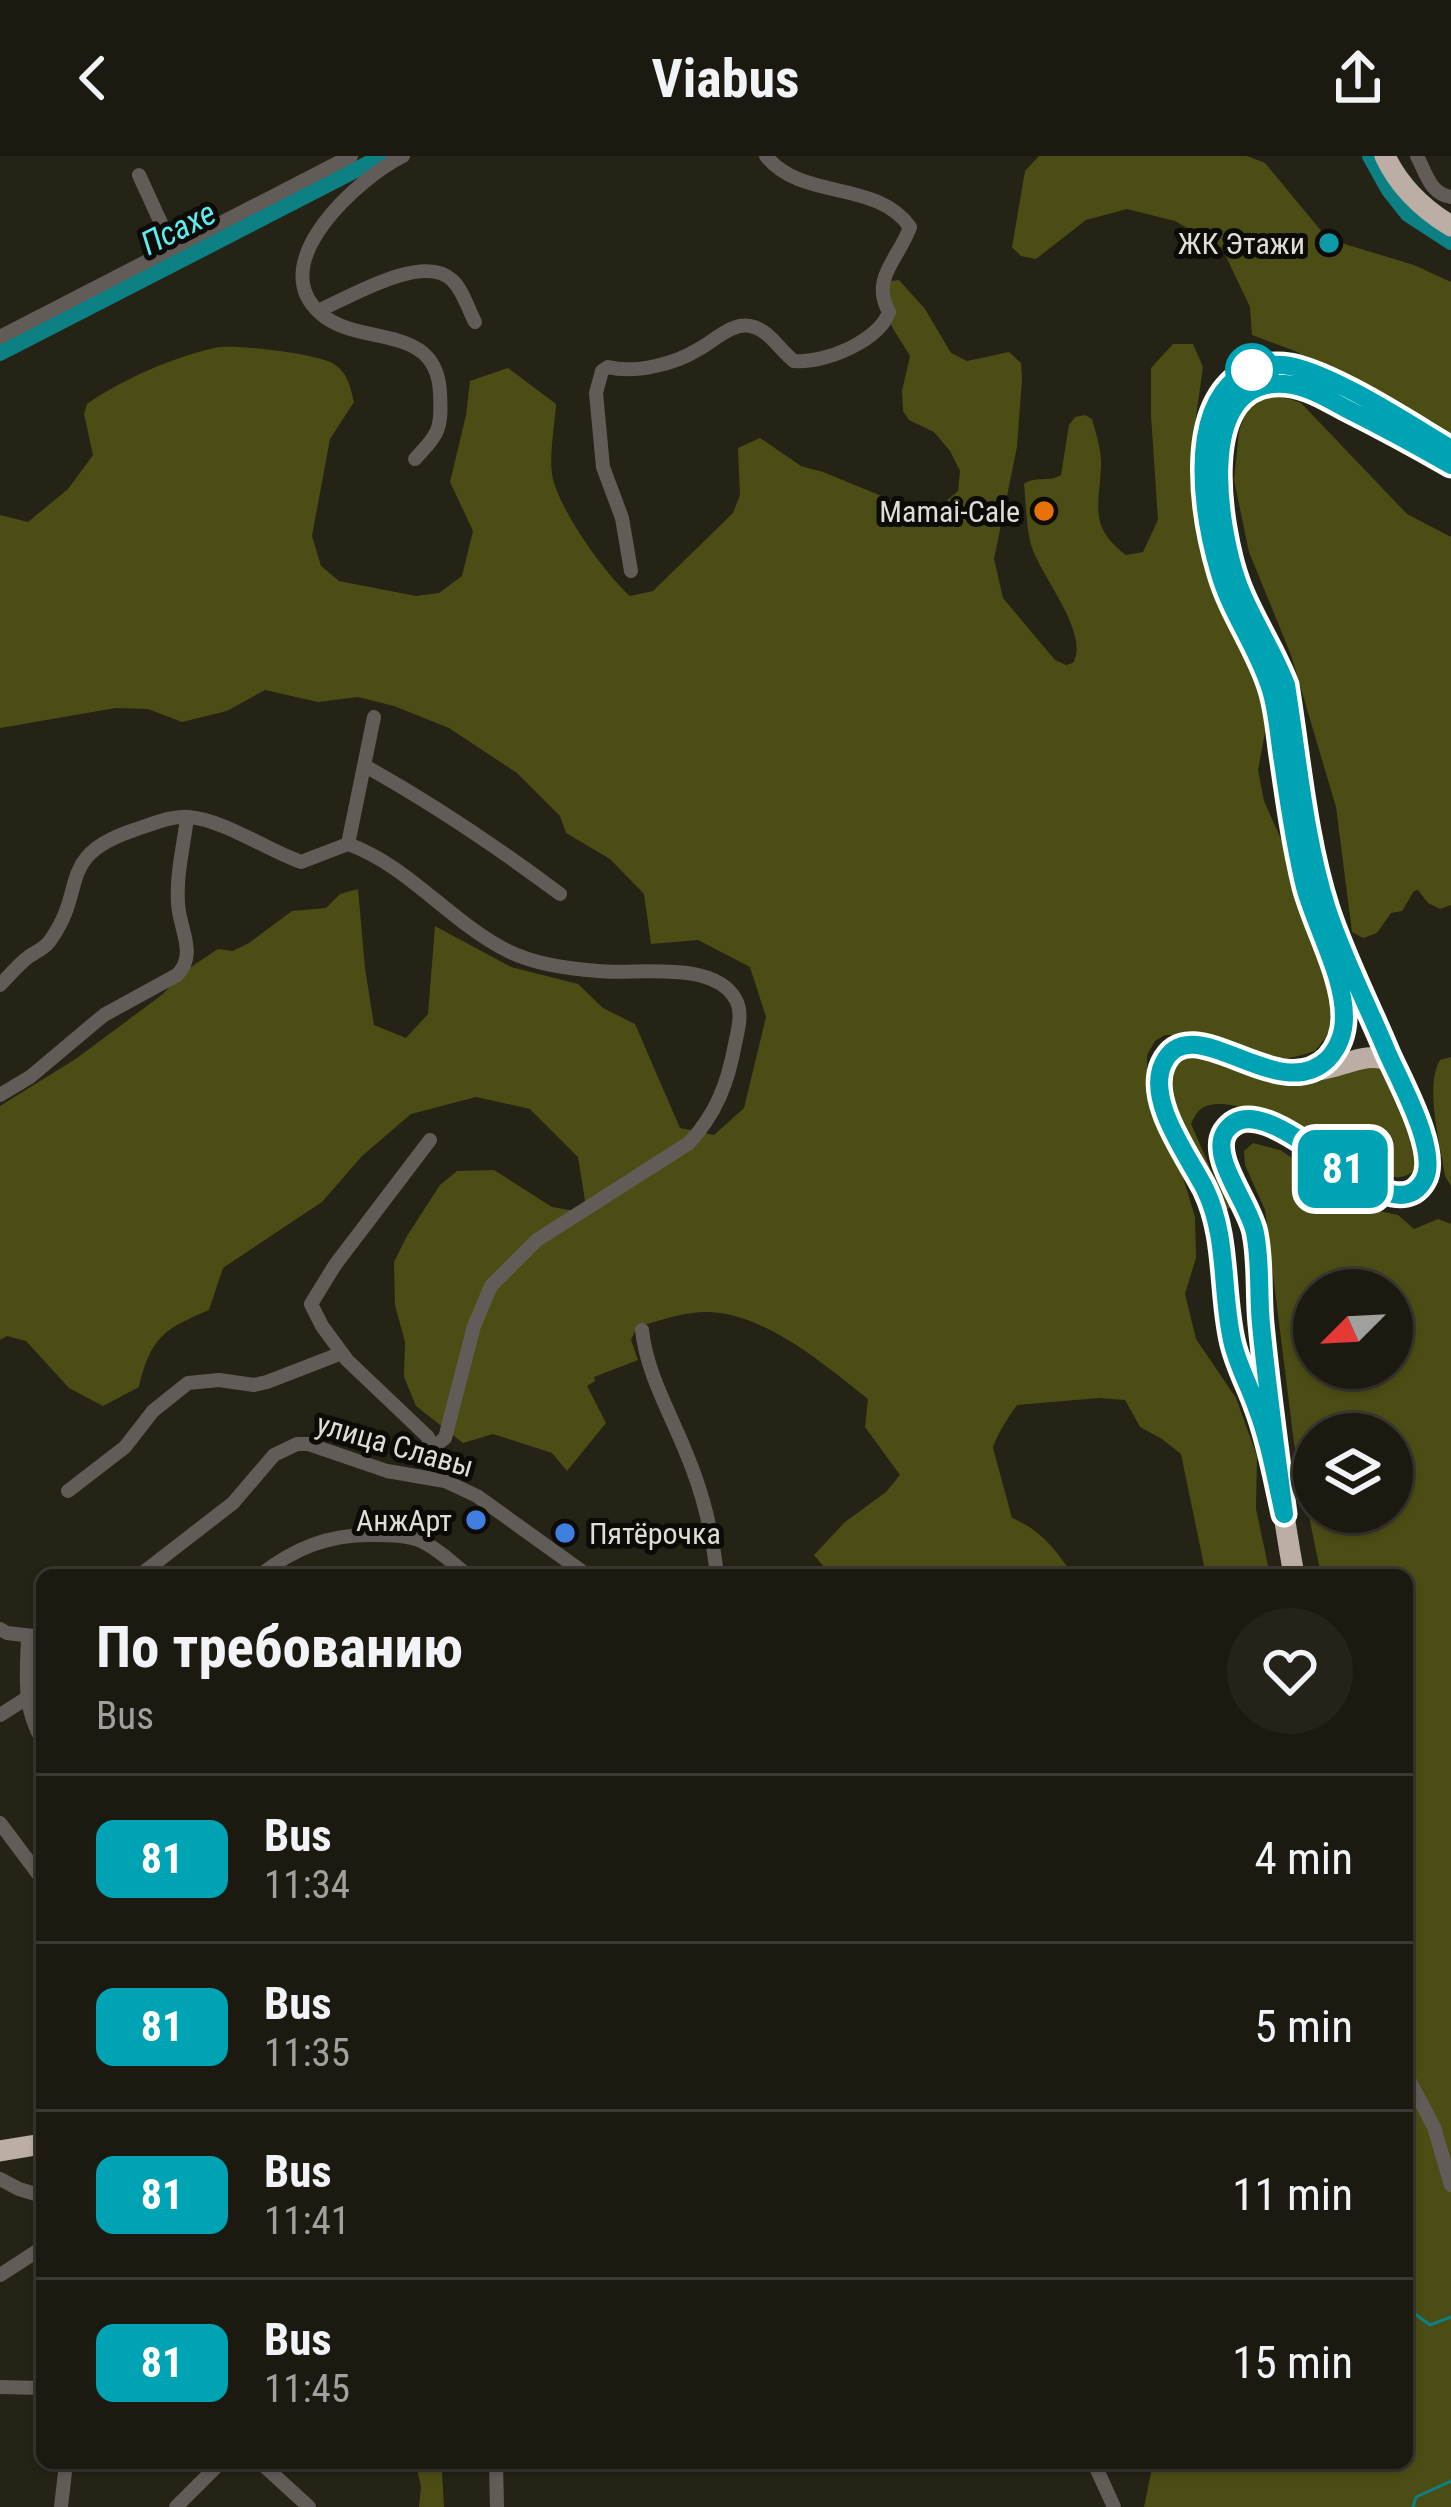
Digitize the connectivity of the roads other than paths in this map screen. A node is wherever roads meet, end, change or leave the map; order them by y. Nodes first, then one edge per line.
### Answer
1 (308, 156) edge
2 (351, 156) edge
3 (403, 156) edge
4 (766, 156) edge
5 (1384, 156) edge
6 (1417, 156) edge
7 (320, 172) junction
8 (139, 175) dead end
9 (1451, 197) edge
10 (1451, 226) edge
11 (172, 247) junction
12 (318, 311) junction
13 (475, 322) dead end
14 (0, 337) edge
15 (1451, 449) edge
16 (415, 459) dead end
17 (1451, 465) edge
18 (631, 572) dead end
19 (374, 717) dead end
20 (365, 766) junction
21 (187, 817) junction
22 (348, 844) junction
23 (560, 894) dead end
24 (0, 985) edge
25 (1391, 1061) junction
26 (1311, 1070) junction
27 (0, 1095) edge
28 (430, 1141) dead end
29 (642, 1330) dead end
30 (342, 1353) junction
31 (1236, 1358) junction
32 (1264, 1358) junction
33 (431, 1449) junction
34 (432, 1478) junction
35 (68, 1491) dead end
36 (1284, 1514) junction
37 (148, 1569) edge
38 (268, 1569) edge
39 (459, 1569) edge
40 (579, 1569) edge
41 (716, 1569) edge
42 (1293, 1569) edge
43 (0, 1629) edge
44 (35, 1636) edge
45 (27, 1698) junction
46 (0, 1714) edge
47 (36, 1730) edge
48 (0, 1823) edge
49 (36, 1871) edge
50 (1413, 2087) edge
51 (36, 2145) edge
52 (0, 2151) edge
53 (0, 2179) edge
54 (1451, 2185) edge
55 (36, 2194) edge
56 (36, 2252) edge
57 (0, 2276) edge
58 (0, 2386) edge
59 (36, 2388) edge
60 (65, 2469) edge
61 (214, 2469) edge
62 (268, 2469) edge
63 (496, 2469) edge
64 (1097, 2469) edge
65 (56, 2506) edge
66 (176, 2507) edge
67 (309, 2507) edge
68 (496, 2507) edge
69 (1114, 2507) edge

1 - 7 street
2 - 7 street
3 - 12 street
4 - 18 street
5 - 10 highway
6 - 9 street
7 - 11 street
8 - 11 street
11 - 14 street
12 - 13 street
12 - 16 street
15 - 26 highway
17 - 25 highway
19 - 20 street
20 - 22 street
20 - 23 street
21 - 22 street
21 - 24 street
21 - 27 street
22 - 33 street
25 - 26 highway
25 - 32 highway
26 - 31 highway
28 - 30 street
29 - 41 street
30 - 33 street
30 - 35 street
31 - 32 highway
31 - 36 highway
32 - 36 highway
33 - 34 street
34 - 37 street, улица Славы
34 - 40 street, улица Славы
36 - 42 highway
38 - 39 street
43 - 44 street
44 - 45 street
45 - 46 street
45 - 47 street
48 - 49 street
50 - 54 street
51 - 52 highway
53 - 55 street
56 - 57 street
58 - 59 street
60 - 65 street
61 - 66 street
62 - 67 street
63 - 68 street
64 - 69 street

